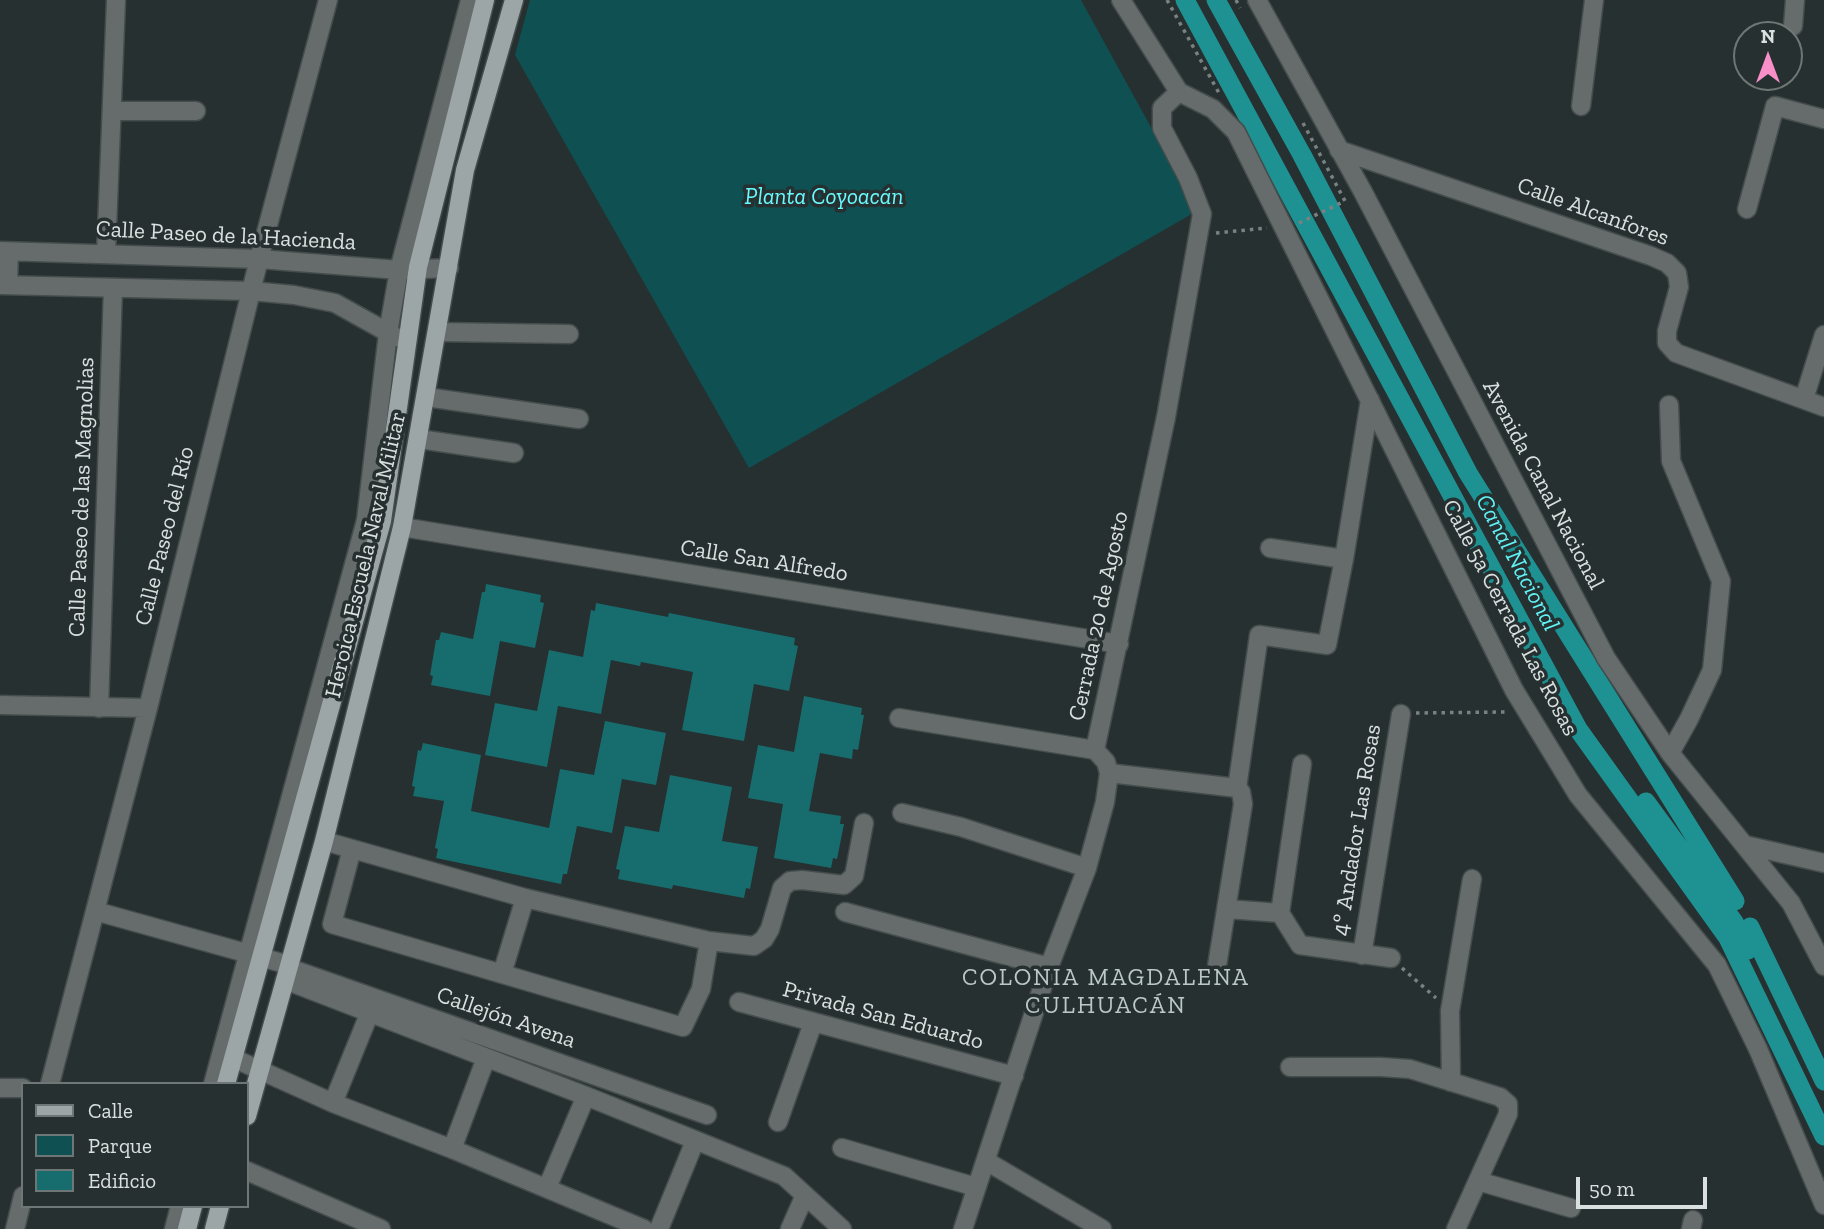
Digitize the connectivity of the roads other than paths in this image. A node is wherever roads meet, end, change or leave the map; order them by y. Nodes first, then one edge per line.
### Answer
1 (116, 0) edge
2 (328, 0) edge
3 (470, 0) edge
4 (485, 0) edge
5 (514, 0) edge
6 (1121, 0) edge
7 (1258, 0) edge
8 (1594, 0) edge
9 (1795, 0) edge
10 (1793, 21) edge
11 (1179, 92) junction
12 (1581, 106) dead end
13 (112, 111) junction
14 (196, 111) dead end
15 (1824, 119) edge
16 (1339, 150) junction
17 (1746, 209) dead end
18 (5, 252) edge
19 (106, 254) junction
20 (259, 259) junction
21 (418, 267) junction
22 (449, 268) junction
23 (399, 270) junction
24 (4, 285) edge
25 (113, 288) junction
26 (251, 291) junction
27 (438, 332) junction
28 (388, 333) junction
29 (569, 334) dead end
30 (1824, 335) edge
31 (407, 344) junction
32 (426, 397) junction
33 (1804, 399) junction
34 (1370, 400) junction
35 (1669, 405) dead end
36 (1824, 407) edge
37 (579, 419) dead end
38 (419, 439) junction
39 (514, 453) dead end
40 (402, 527) junction
41 (1270, 548) dead end
42 (1345, 559) junction
43 (1119, 643) junction
44 (0, 705) edge
45 (99, 708) junction
46 (148, 708) junction
47 (1401, 714) road end
48 (899, 718) dead end
49 (1095, 750) junction
50 (1670, 753) junction
51 (1302, 764) dead end
52 (1109, 773) junction
53 (1240, 796) junction
54 (902, 813) dead end
55 (864, 823) dead end
56 (324, 841) junction
57 (1745, 845) junction
58 (352, 849) junction
59 (1823, 858) edge
60 (1087, 868) junction
61 (1472, 879) dead end
62 (525, 898) junction
63 (1227, 909) junction
64 (95, 911) junction
65 (845, 912) dead end
66 (1280, 913) junction
67 (709, 941) junction
68 (1362, 955) junction
69 (254, 956) junction
70 (1391, 958) road end
71 (1217, 966) dead end
72 (1824, 966) edge
73 (1049, 967) junction
74 (288, 971) junction
75 (502, 974) junction
76 (739, 1002) dead end
77 (370, 1012) junction
78 (813, 1023) junction
79 (233, 1058) junction
80 (486, 1058) junction
81 (1290, 1067) dead end
82 (260, 1073) junction
83 (1014, 1076) junction
84 (51, 1082) edge
85 (214, 1082) edge
86 (227, 1082) edge
87 (1451, 1083) junction
88 (0, 1088) edge
89 (21, 1088) edge
90 (586, 1096) junction
91 (333, 1103) junction
92 (248, 1113) edge
93 (707, 1115) dead end
94 (778, 1122) dead end
95 (695, 1141) junction
96 (842, 1148) dead end
97 (452, 1149) junction
98 (986, 1161) junction
99 (248, 1171) edge
100 (1478, 1181) junction
101 (976, 1187) junction
102 (547, 1188) junction
103 (805, 1195) junction
104 (21, 1204) edge
105 (1824, 1205) edge
106 (179, 1208) edge
107 (192, 1208) edge
108 (219, 1208) edge
109 (1571, 1208) dead end
110 (15, 1229) edge
111 (174, 1229) edge
112 (187, 1229) edge
113 (214, 1229) edge
114 (381, 1229) edge
115 (643, 1229) edge
116 (659, 1229) edge
117 (790, 1229) edge
118 (842, 1229) edge
119 (963, 1229) edge
120 (1102, 1229) edge
121 (1456, 1229) edge

1 - 13 street
2 - 20 street, Calle Paseo del Río
3 - 23 street, Heroica Escuela Naval Militar
4 - 21 main road, Heroica Escuela Naval Militar
5 - 22 main road, Heroica Escuela Naval Militar
6 - 11 street
7 - 16 street, Avenida Canal Nacional
8 - 12 street
9 - 10 street
11 - 34 street, Calle 5a Cerrada Las Rosas
11 - 43 street, Cerrada 20 de Agosto
13 - 14 street
13 - 19 street
15 - 17 street
16 - 33 street, Calle Alcanfores
16 - 50 street, Avenida Canal Nacional
18 - 19 street, Calle Paseo de la Hacienda
18 - 24 street
19 - 20 street, Calle Paseo de la Hacienda
20 - 23 street, Calle Paseo de la Hacienda
20 - 26 street, Calle Paseo del Río
21 - 22 street, Calle Paseo de la Hacienda
21 - 23 street, Calle Paseo de la Hacienda
21 - 31 main road, Heroica Escuela Naval Militar
22 - 27 main road, Heroica Escuela Naval Militar
23 - 28 street, Heroica Escuela Naval Militar
24 - 25 street
25 - 26 street
25 - 45 street, Calle Paseo de las Magnolias
26 - 28 street
26 - 46 street, Calle Paseo del Río
27 - 29 street
27 - 32 main road, Heroica Escuela Naval Militar
28 - 31 street
28 - 69 street, Heroica Escuela Naval Militar
30 - 33 street
31 - 69 main road, Heroica Escuela Naval Militar
32 - 37 street
32 - 38 main road, Heroica Escuela Naval Militar
33 - 36 street, Calle Alcanfores
34 - 42 street
34 - 105 street, Calle 5a Cerrada Las Rosas
35 - 50 street
38 - 39 street
38 - 40 main road, Heroica Escuela Naval Militar
40 - 43 street, Calle San Alfredo
40 - 56 main road, Heroica Escuela Naval Militar
41 - 42 street
42 - 53 street
43 - 49 street, Cerrada 20 de Agosto
44 - 45 street
45 - 46 street
46 - 64 street, Calle Paseo del Río
47 - 68 street, 4º Andador Las Rosas
48 - 49 street
49 - 52 street, Cerrada 20 de Agosto
50 - 57 street, Avenida Canal Nacional
51 - 66 street
52 - 53 street
52 - 60 street
53 - 63 street
54 - 60 street
55 - 67 street
56 - 58 street
56 - 74 main road, Heroica Escuela Naval Militar
57 - 59 street
57 - 72 street, Avenida Canal Nacional
58 - 62 street
58 - 75 street
60 - 73 street
61 - 87 street
62 - 67 street
62 - 75 street
63 - 66 street
63 - 71 street
64 - 69 street
64 - 84 street, Calle Paseo del Río
65 - 73 street
66 - 68 street
67 - 75 street
68 - 70 street
69 - 74 street
69 - 79 main road, Heroica Escuela Naval Militar
69 - 85 street, Heroica Escuela Naval Militar
73 - 83 street
74 - 77 street
74 - 82 main road, Heroica Escuela Naval Militar
74 - 93 street, Callejón Avena
76 - 78 street, Privada San Eduardo
77 - 80 street
77 - 91 street
78 - 83 street, Privada San Eduardo
78 - 94 street
79 - 82 street
79 - 86 main road, Heroica Escuela Naval Militar
80 - 90 street
80 - 97 street
81 - 87 street
82 - 91 street
82 - 92 main road, Heroica Escuela Naval Militar
83 - 98 street
87 - 100 street
88 - 89 street
90 - 95 street
90 - 102 street
91 - 97 street
95 - 103 street
95 - 116 street
96 - 101 street
97 - 102 street
98 - 101 street
98 - 120 street
99 - 114 street
100 - 109 street
100 - 121 street
101 - 119 street
102 - 115 street
103 - 117 street
103 - 118 street
104 - 110 street
106 - 111 street
107 - 112 main road
108 - 113 main road

